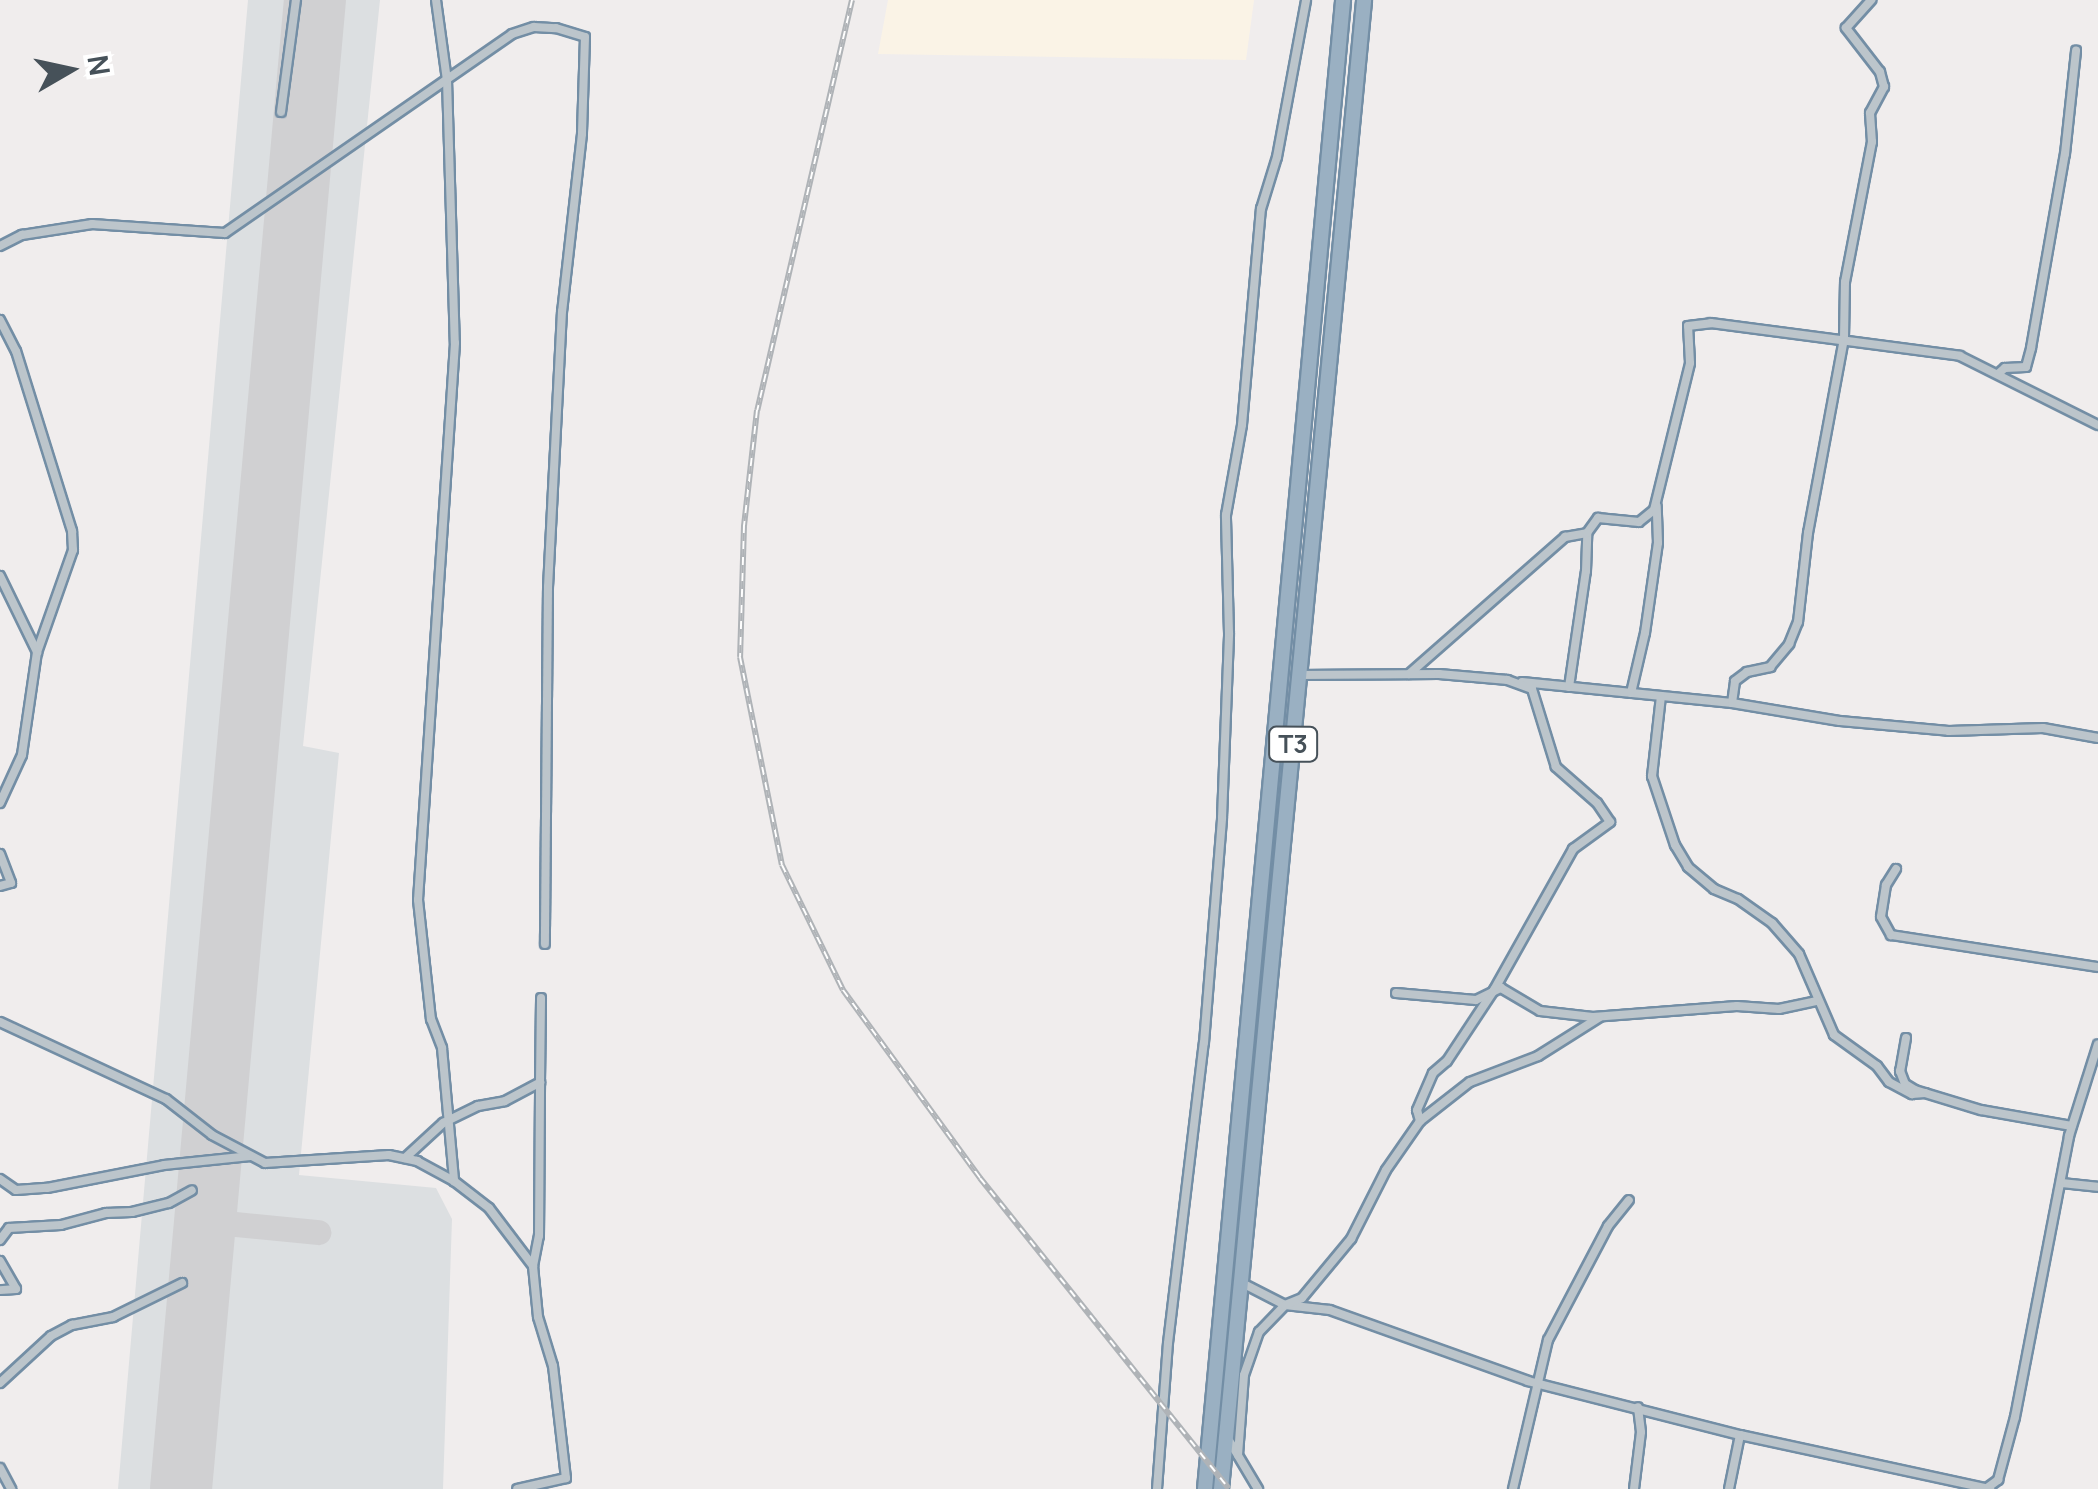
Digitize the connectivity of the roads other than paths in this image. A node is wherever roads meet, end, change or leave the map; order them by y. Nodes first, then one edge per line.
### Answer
1 (296, 0) edge
2 (436, 0) edge
3 (1306, 0) edge
4 (1343, 0) edge
5 (1364, 0) edge
6 (1871, 0) edge
7 (2076, 51) dead end
8 (448, 80) junction
9 (280, 112) dead end
10 (0, 246) edge
11 (0, 320) edge
12 (1844, 340) junction
13 (1998, 374) junction
14 (2098, 425) edge
15 (1657, 496) junction
16 (1587, 532) junction
17 (0, 576) edge
18 (37, 652) junction
19 (1409, 674) junction
20 (1299, 675) junction
21 (1507, 680) junction
22 (1569, 688) junction
23 (1631, 694) junction
24 (1661, 696) junction
25 (1732, 702) junction
26 (2098, 738) edge
27 (0, 803) edge
28 (0, 854) edge
29 (1896, 870) dead end
30 (0, 886) edge
31 (545, 944) dead end
32 (2098, 967) edge
33 (1494, 990) junction
34 (1396, 993) dead end
35 (541, 998) dead end
36 (1817, 1001) junction
37 (1600, 1017) junction
38 (0, 1022) edge
39 (1906, 1038) dead end
40 (2098, 1044) edge
41 (540, 1082) junction
42 (1925, 1093) junction
43 (448, 1121) junction
44 (1420, 1121) junction
45 (2072, 1126) junction
46 (252, 1156) junction
47 (404, 1158) junction
48 (0, 1179) edge
49 (454, 1181) junction
50 (2061, 1183) junction
51 (2098, 1187) edge
52 (192, 1190) dead end
53 (1629, 1200) dead end
54 (0, 1240) edge
55 (0, 1261) edge
56 (533, 1266) junction
57 (182, 1283) dead end
58 (1242, 1283) junction
59 (0, 1290) edge
60 (1285, 1305) junction
61 (0, 1383) edge
62 (1537, 1383) junction
63 (1638, 1407) junction
64 (1740, 1434) junction
65 (1226, 1437) junction
66 (1238, 1454) junction
67 (0, 1468) edge
68 (1988, 1488) edge
69 (11, 1489) edge
70 (517, 1489) edge
71 (1157, 1489) edge
72 (1205, 1489) edge
73 (1222, 1489) edge
74 (1258, 1489) edge
75 (1513, 1489) edge
76 (1634, 1489) edge
77 (1729, 1489) edge

1 - 9 street
2 - 8 street
3 - 71 street
4 - 72 highway, T3
5 - 20 highway, T3
6 - 12 street
7 - 13 street
8 - 10 street
8 - 31 street
8 - 43 street
11 - 18 street
12 - 13 street
12 - 15 street
12 - 25 street
13 - 14 street
15 - 16 street
15 - 23 street
16 - 19 street
16 - 22 street
17 - 18 street
18 - 27 street
19 - 20 street
19 - 21 street
20 - 58 highway, T3
21 - 22 street
21 - 33 street
22 - 23 street
23 - 24 street
24 - 25 street
24 - 36 street
25 - 26 street
28 - 30 street
29 - 32 street
33 - 34 street
33 - 37 street
33 - 44 street
35 - 41 street
36 - 37 street
36 - 42 street
37 - 44 street
38 - 46 street
39 - 42 street
40 - 45 street
41 - 43 street
41 - 56 street
42 - 45 street
43 - 47 street
43 - 49 street
44 - 60 street
45 - 50 street
46 - 47 street
46 - 48 street
47 - 49 street
49 - 56 street
50 - 51 street
50 - 68 street
52 - 54 street
53 - 62 street
55 - 59 street
56 - 70 street
57 - 61 street
58 - 60 street
58 - 65 highway, T3
60 - 62 street
60 - 66 street
62 - 63 street
62 - 75 street
63 - 64 street
63 - 76 street
64 - 68 street
64 - 77 street
65 - 66 street
65 - 73 highway, T3
66 - 74 street
67 - 69 street

